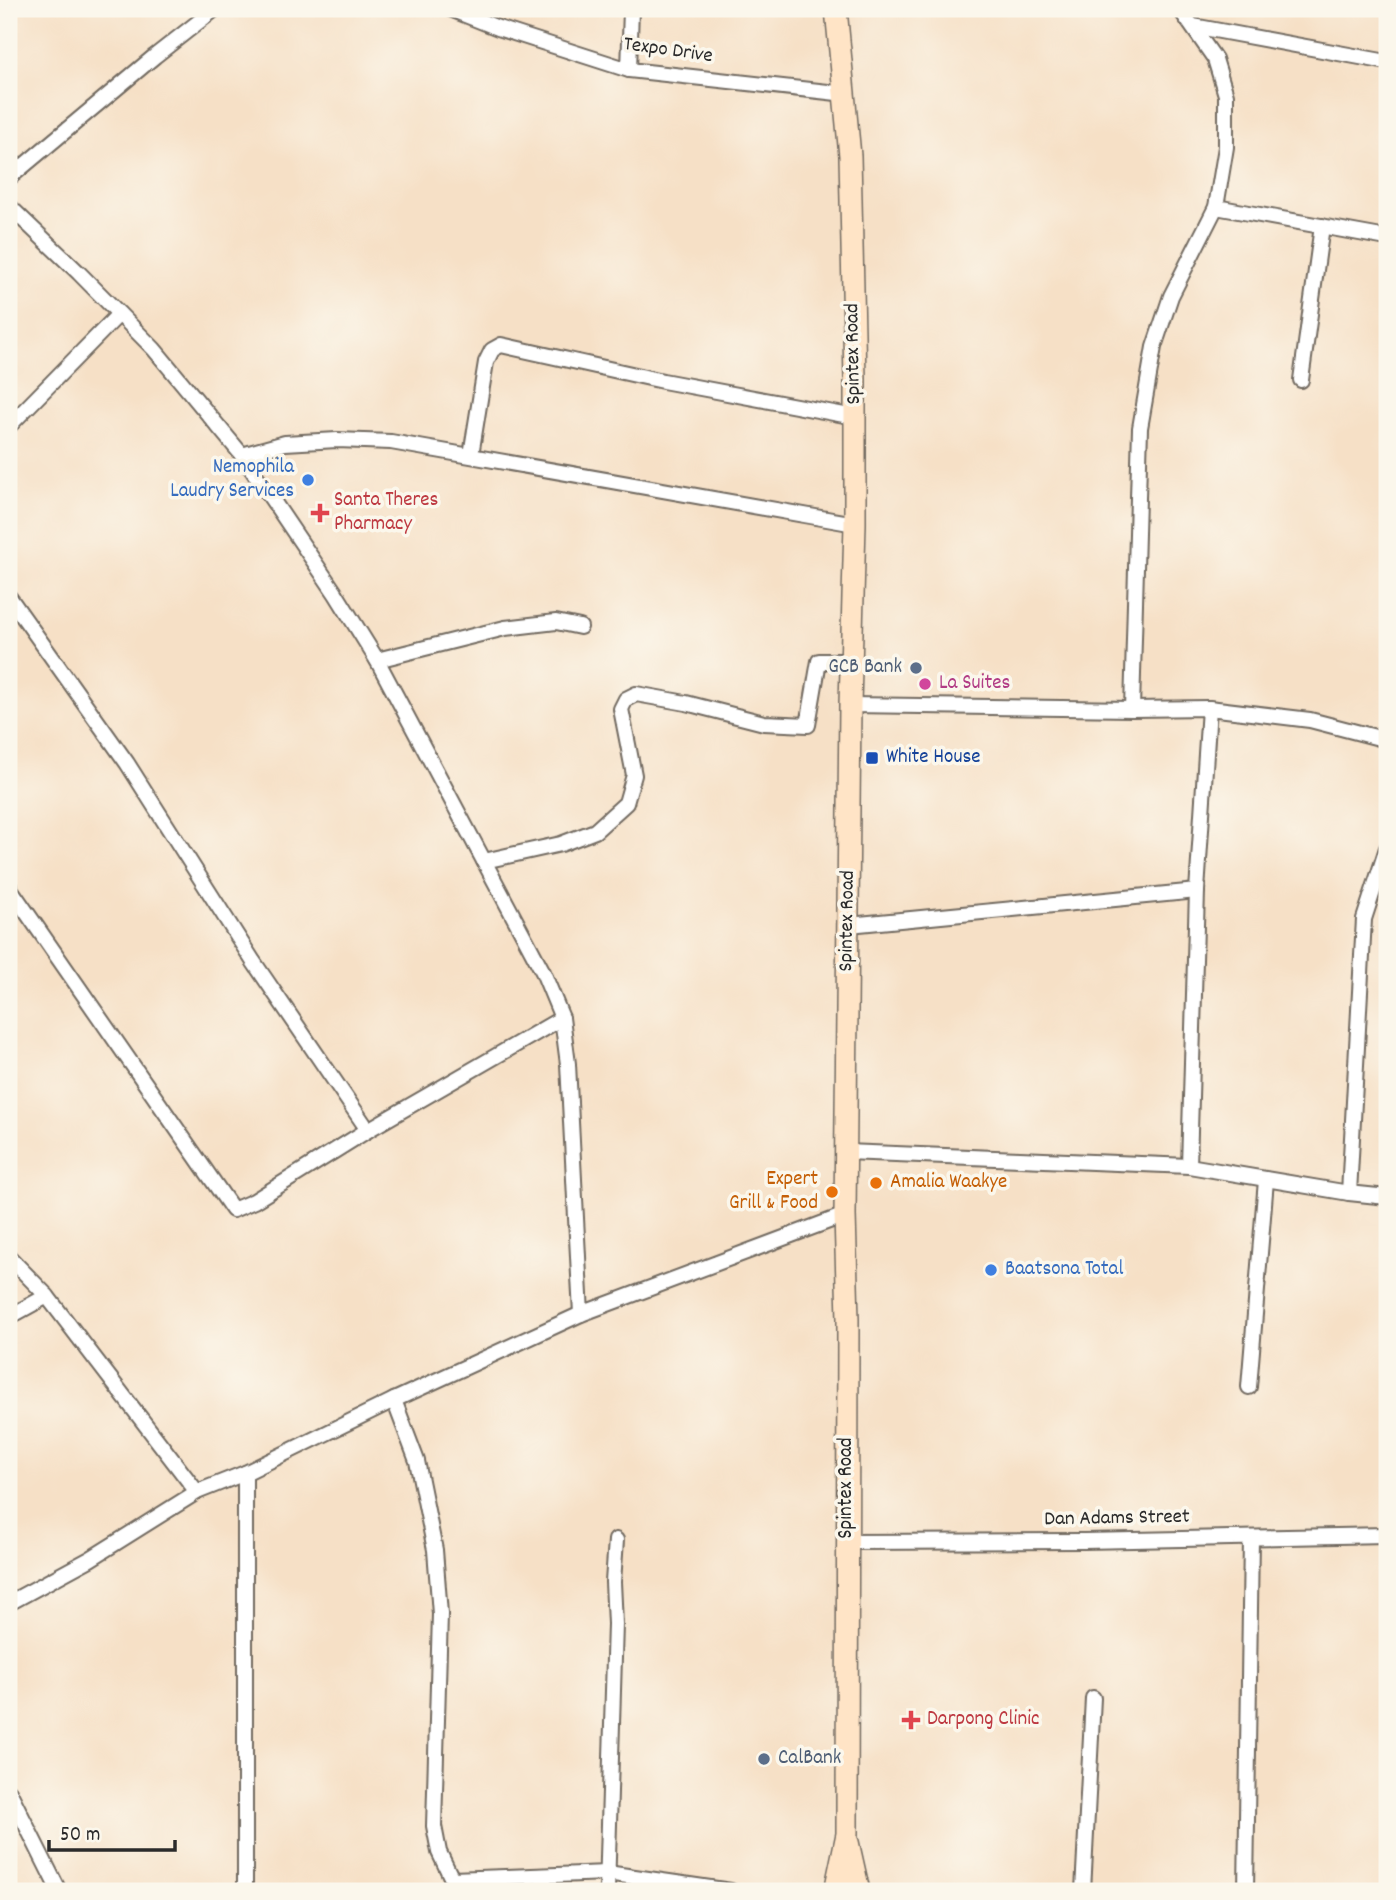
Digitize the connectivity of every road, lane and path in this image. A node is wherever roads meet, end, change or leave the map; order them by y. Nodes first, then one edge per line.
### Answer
1 (215, 9) edge
2 (450, 9) edge
3 (631, 9) edge
4 (836, 9) edge
5 (1180, 9) edge
6 (1193, 26) junction
7 (1387, 62) edge
8 (629, 70) junction
9 (846, 94) junction
10 (9, 178) edge
11 (9, 206) edge
12 (1216, 207) junction
13 (1322, 226) junction
14 (1387, 238) edge
15 (119, 314) junction
16 (1301, 380) dead end
17 (855, 417) junction
18 (9, 426) edge
19 (242, 455) junction
20 (471, 455) junction
21 (855, 524) junction
22 (9, 597) edge
23 (580, 627) dead end
24 (377, 660) junction
25 (851, 661) junction
26 (850, 705) junction
27 (1209, 708) junction
28 (1132, 709) junction
29 (1387, 740) edge
30 (1387, 848) edge
31 (484, 861) junction
32 (9, 887) edge
33 (1197, 891) junction
34 (849, 925) junction
35 (562, 1018) junction
36 (368, 1130) junction
37 (846, 1152) junction
38 (1189, 1166) junction
39 (1266, 1180) junction
40 (1349, 1193) junction
41 (1387, 1197) edge
42 (845, 1215) junction
43 (9, 1257) edge
44 (47, 1296) junction
45 (581, 1314) junction
46 (9, 1317) edge
47 (1249, 1387) dead end
48 (394, 1400) junction
49 (245, 1473) junction
50 (197, 1492) junction
51 (1387, 1535) edge
52 (1251, 1538) junction
53 (616, 1540) dead end
54 (847, 1542) junction
55 (9, 1603) edge
56 (1093, 1698) dead end
57 (9, 1791) edge
58 (847, 1834) junction
59 (607, 1873) junction
60 (454, 1885) edge
61 (59, 1891) edge
62 (245, 1891) edge
63 (607, 1891) edge
64 (731, 1891) edge
65 (835, 1891) edge
66 (859, 1891) edge
67 (1083, 1891) edge
68 (1246, 1891) edge

1 - 10 street
2 - 8 street, Texpo Drive
3 - 8 street
4 - 9 main road, Spintex Road
5 - 6 street
6 - 7 street
6 - 12 street
8 - 9 street, Texpo Drive
9 - 17 main road, Spintex Road
11 - 15 street
12 - 13 street
12 - 28 street
13 - 14 street
13 - 16 street
15 - 18 street
15 - 19 street
17 - 20 street
17 - 21 main road, Spintex Road
19 - 20 street
19 - 24 street
20 - 21 street
21 - 25 main road, Spintex Road
22 - 36 street
23 - 24 street
24 - 31 street
25 - 26 main road, Spintex Road
25 - 31 street
26 - 28 street
26 - 34 main road, Spintex Road
27 - 28 street
27 - 29 street
27 - 33 street
30 - 40 street
31 - 35 street
32 - 36 street
33 - 34 street
33 - 38 street
34 - 37 main road, Spintex Road
35 - 36 street
35 - 45 street
37 - 38 street
37 - 42 main road, Spintex Road
38 - 39 street
39 - 40 street
39 - 47 street
40 - 41 street
42 - 45 street
42 - 54 main road, Spintex Road
43 - 44 street
44 - 46 street
44 - 50 street
45 - 48 street
48 - 49 street
48 - 60 street
49 - 50 street
49 - 62 street
50 - 55 street
51 - 52 street, Dan Adams Street
52 - 54 street, Dan Adams Street
52 - 68 street
53 - 59 street
54 - 58 main road, Spintex Road
56 - 67 street
57 - 61 street
58 - 65 main road, Spintex Road
58 - 66 main road, Spintex Road
59 - 60 street
59 - 63 street
59 - 64 street

